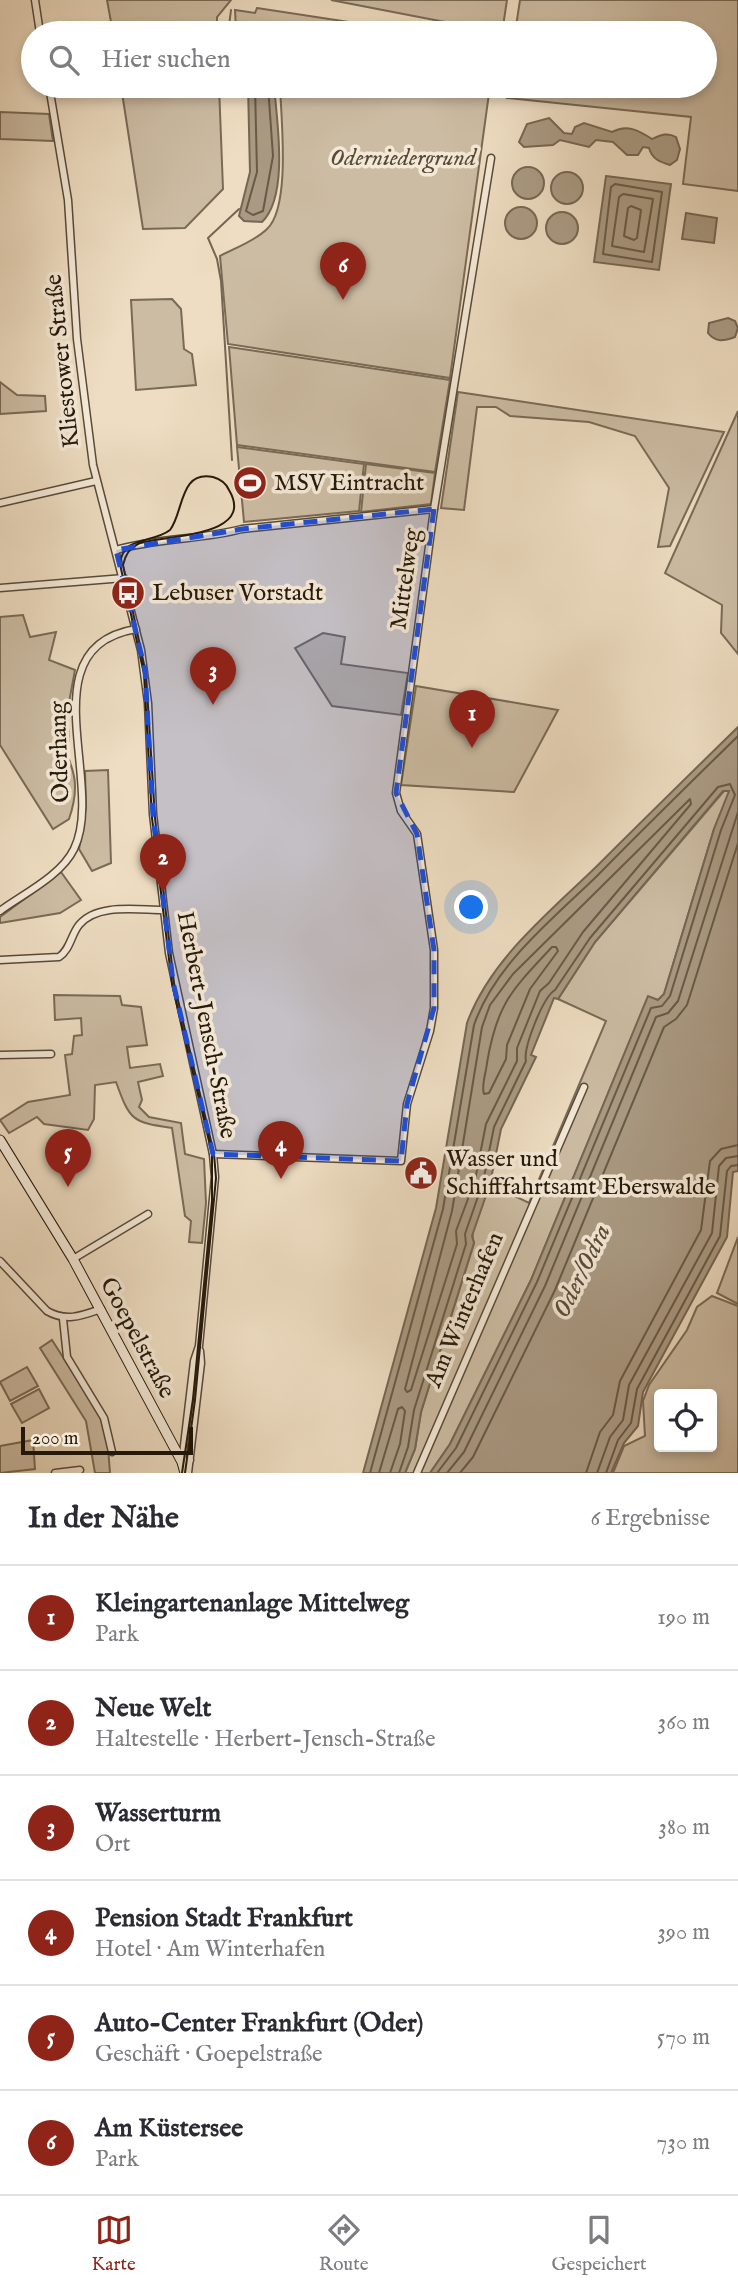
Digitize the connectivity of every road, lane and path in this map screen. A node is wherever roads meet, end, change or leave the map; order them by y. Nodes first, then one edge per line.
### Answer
1 (35, 0) edge
2 (38, 21) edge
3 (51, 98) edge
4 (491, 158) dead end
5 (96, 481) junction
6 (0, 503) edge
7 (435, 509) junction
8 (116, 550) junction
9 (124, 578) junction
10 (0, 588) edge
11 (136, 629) junction
12 (163, 910) junction
13 (0, 911) edge
14 (0, 960) edge
15 (51, 1054) dead end
16 (0, 1055) edge
17 (583, 1087) dead end
18 (0, 1140) edge
19 (213, 1154) junction
20 (148, 1214) dead end
21 (73, 1259) junction
22 (0, 1261) edge
23 (101, 1309) junction
24 (63, 1319) junction
25 (199, 1346) junction
26 (167, 1434) junction
27 (186, 1437) junction
28 (111, 1452) dead end
29 (186, 1461) junction
30 (80, 1469) dead end
31 (55, 1473) edge
32 (185, 1473) edge
33 (417, 1473) edge

1 - 2 street
3 - 5 street, Kliestower Straße
4 - 7 street, Mittelweg
5 - 6 street
5 - 8 street, Kliestower Straße
7 - 8 street
7 - 19 street, Mittelweg
8 - 9 street, Kliestower Straße
9 - 10 street
9 - 11 street, Kliestower Straße
11 - 12 street, Herbert-Jensch-Straße
11 - 13 street, Oderhang
12 - 14 street
12 - 19 street, Herbert-Jensch-Straße
15 - 16 street
17 - 33 street, Am Winterhafen
18 - 21 street, Goepelstraße
19 - 25 street, Herbert-Jensch-Straße
20 - 21 street, Goepelstraße
21 - 23 street, Goepelstraße
22 - 24 street
23 - 24 street
23 - 26 street, Goepelstraße
24 - 28 street
25 - 27 street, Herbert-Jensch-Straße
25 - 29 street, Herbert-Jensch-Straße
26 - 27 street
26 - 29 street, Goepelstraße
27 - 29 street, Herbert-Jensch-Straße
29 - 32 street
30 - 31 street

